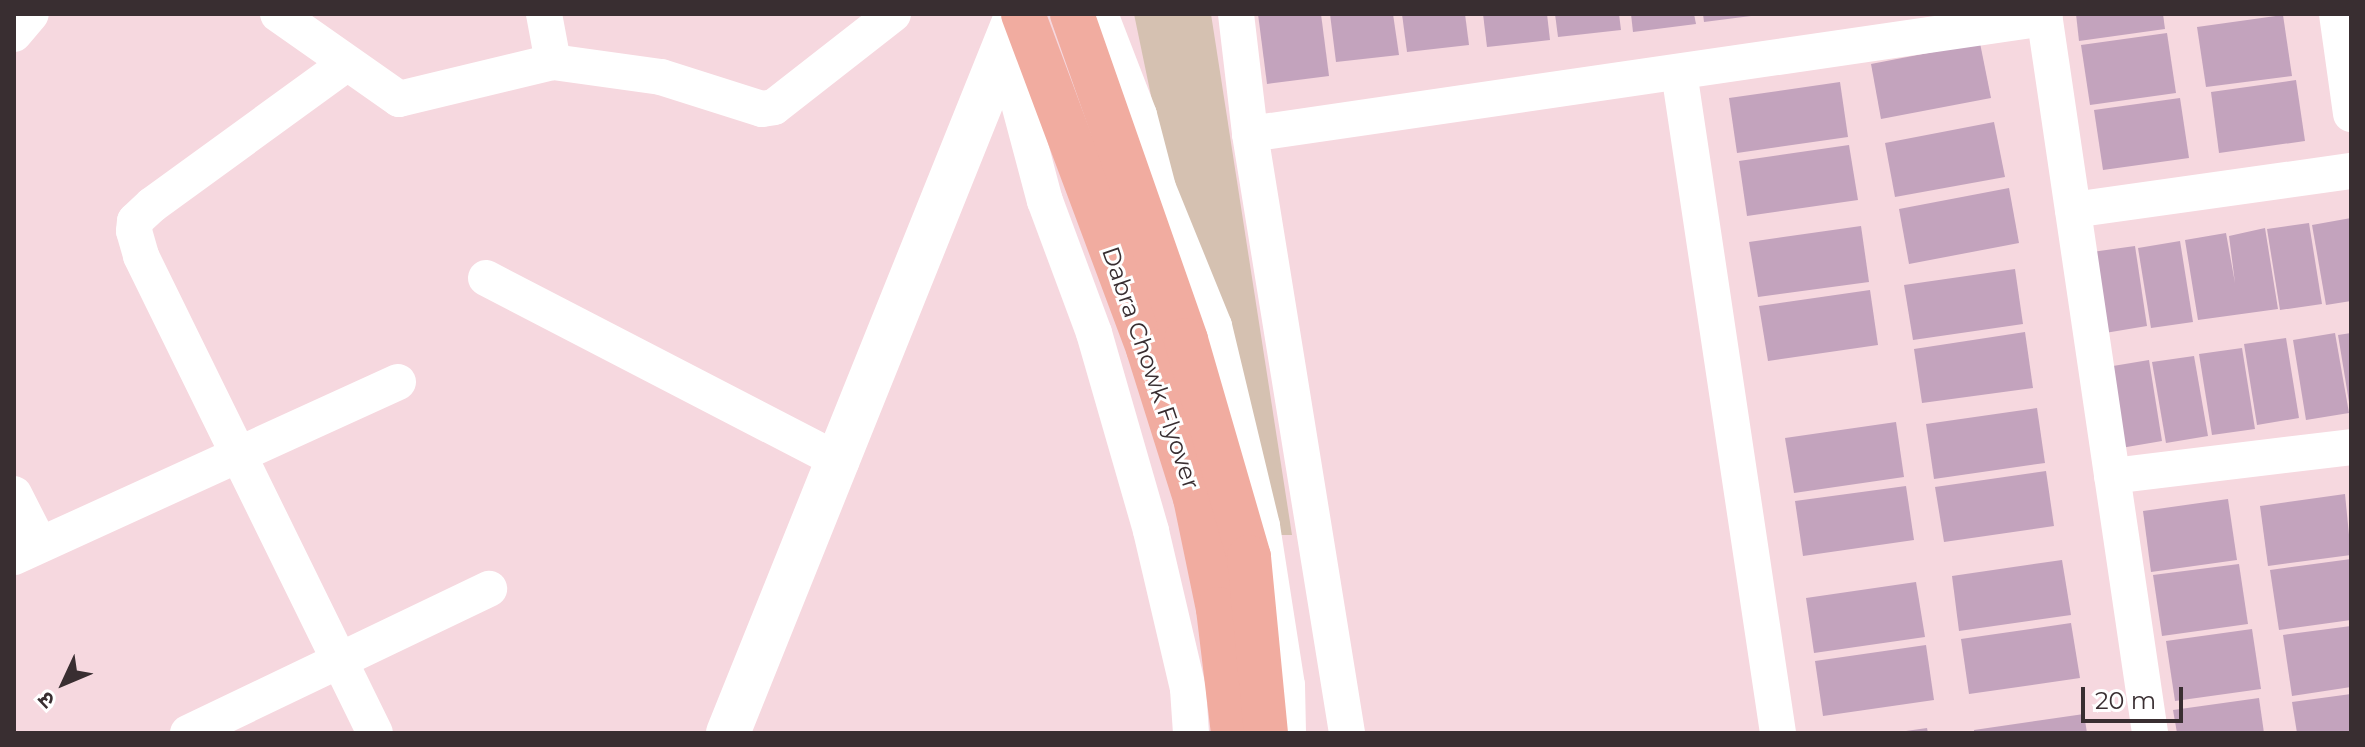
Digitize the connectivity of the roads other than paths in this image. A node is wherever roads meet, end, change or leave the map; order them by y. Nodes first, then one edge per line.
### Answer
1 (31, 14) edge
2 (278, 14) edge
3 (544, 14) edge
4 (893, 14) edge
5 (1072, 14) edge
6 (1100, 14) edge
7 (1236, 14) edge
8 (2337, 14) edge
9 (2044, 16) edge
10 (1015, 26) edge
11 (14, 34) edge
12 (553, 62) junction
13 (346, 64) junction
14 (1679, 72) junction
15 (2351, 114) edge
16 (1250, 134) junction
17 (2351, 171) edge
18 (2073, 210) junction
19 (486, 278) dead end
20 (398, 382) dead end
21 (1242, 444) junction
22 (2351, 447) edge
23 (239, 451) junction
24 (841, 462) junction
25 (2112, 476) junction
26 (14, 494) edge
27 (1312, 517) junction
28 (27, 551) edge
29 (489, 589) dead end
30 (340, 660) junction
31 (188, 733) edge
32 (375, 733) edge
33 (728, 733) edge
34 (1191, 733) edge
35 (1233, 733) edge
36 (1266, 733) edge
37 (1288, 733) edge
38 (1347, 733) edge
39 (1778, 733) edge
40 (2150, 733) edge

1 - 11 street
2 - 13 street
3 - 12 street
4 - 12 street
5 - 36 main road, Dabra Chowk Flyover
6 - 21 street
7 - 16 street
8 - 15 street
9 - 14 street
9 - 18 street
10 - 24 street
10 - 34 street
10 - 35 main road, Dabra Chowk Flyover
12 - 13 street
13 - 23 street
14 - 16 street
14 - 39 street
16 - 27 street
17 - 18 street
18 - 25 street
19 - 24 street
20 - 23 street
21 - 27 street
21 - 37 street
22 - 25 street
23 - 28 street
23 - 30 street
24 - 33 street
25 - 40 street
26 - 28 street
27 - 38 street
29 - 30 street
30 - 31 street
30 - 32 street

